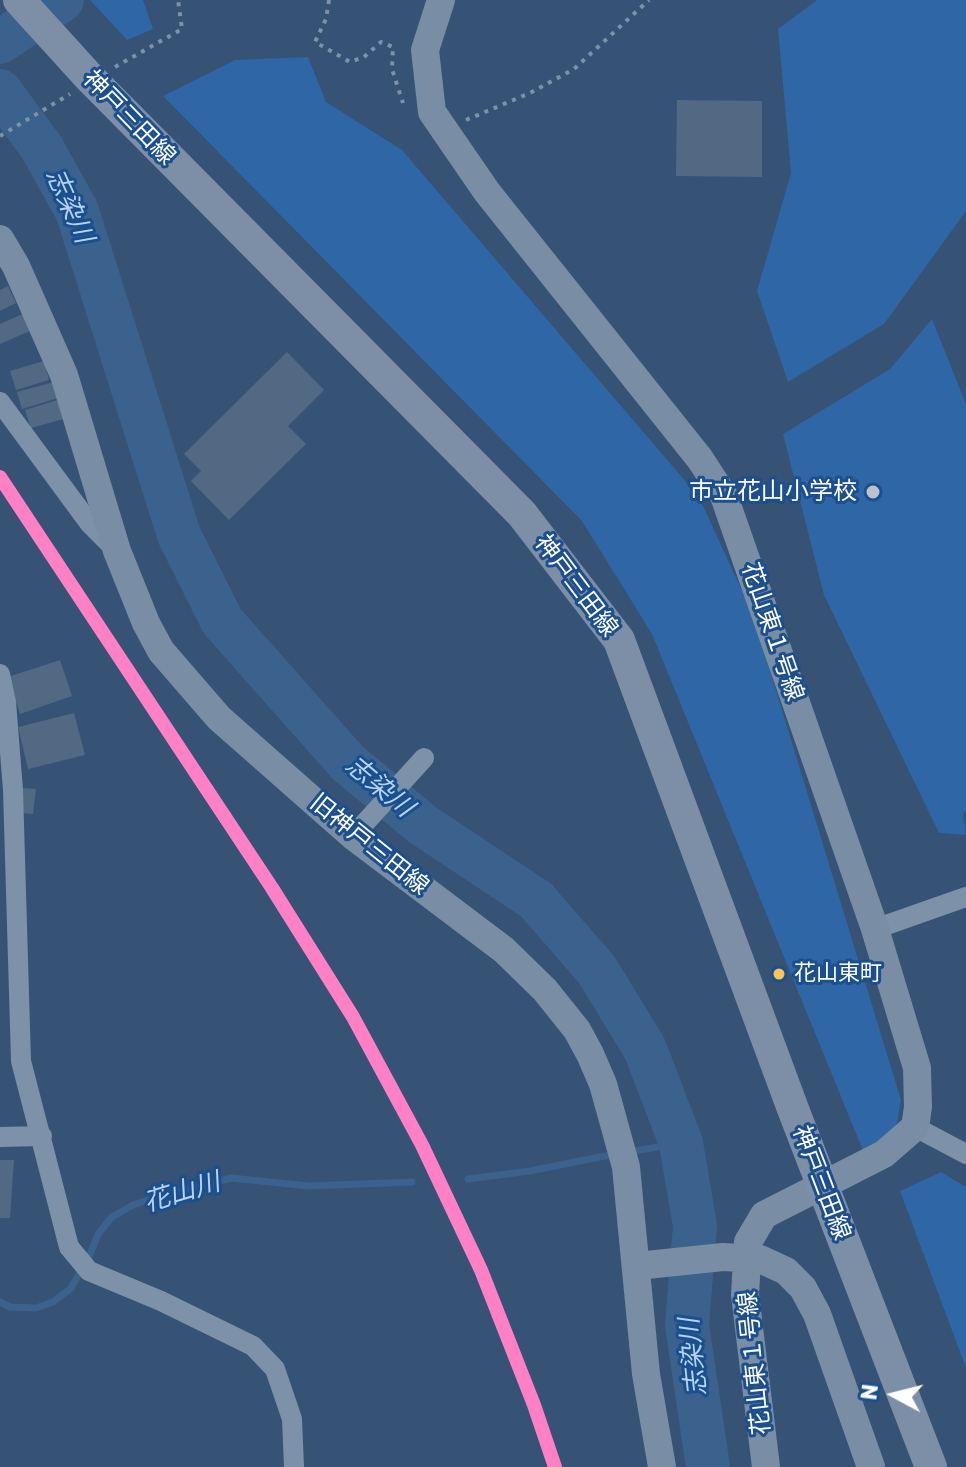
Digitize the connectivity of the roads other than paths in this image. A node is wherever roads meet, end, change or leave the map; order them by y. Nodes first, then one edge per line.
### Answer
1 (19, 0) edge
2 (441, 0) edge
3 (0, 239) edge
4 (0, 402) edge
5 (117, 551) junction
6 (0, 674) edge
7 (424, 758) dead end
8 (353, 836) junction
9 (966, 897) edge
10 (875, 929) junction
11 (915, 1127) junction
12 (42, 1136) junction
13 (0, 1137) edge
14 (966, 1154) edge
15 (638, 1265) junction
16 (294, 1467) edge
17 (662, 1467) edge
18 (766, 1467) edge
19 (871, 1467) edge
20 (931, 1467) edge

1 - 20 main road, 神戸三田線
2 - 10 street, 花山東１号線
3 - 5 street, 旧神戸三田線
4 - 5 street
5 - 8 street, 旧神戸三田線
6 - 12 street
7 - 8 street
8 - 15 street, 旧神戸三田線
9 - 10 street
10 - 11 street, 花山東１号線
11 - 14 street
11 - 18 street, 花山東１号線
12 - 13 street
12 - 16 street
15 - 17 street, 旧神戸三田線
15 - 19 street, 花山東１号線

